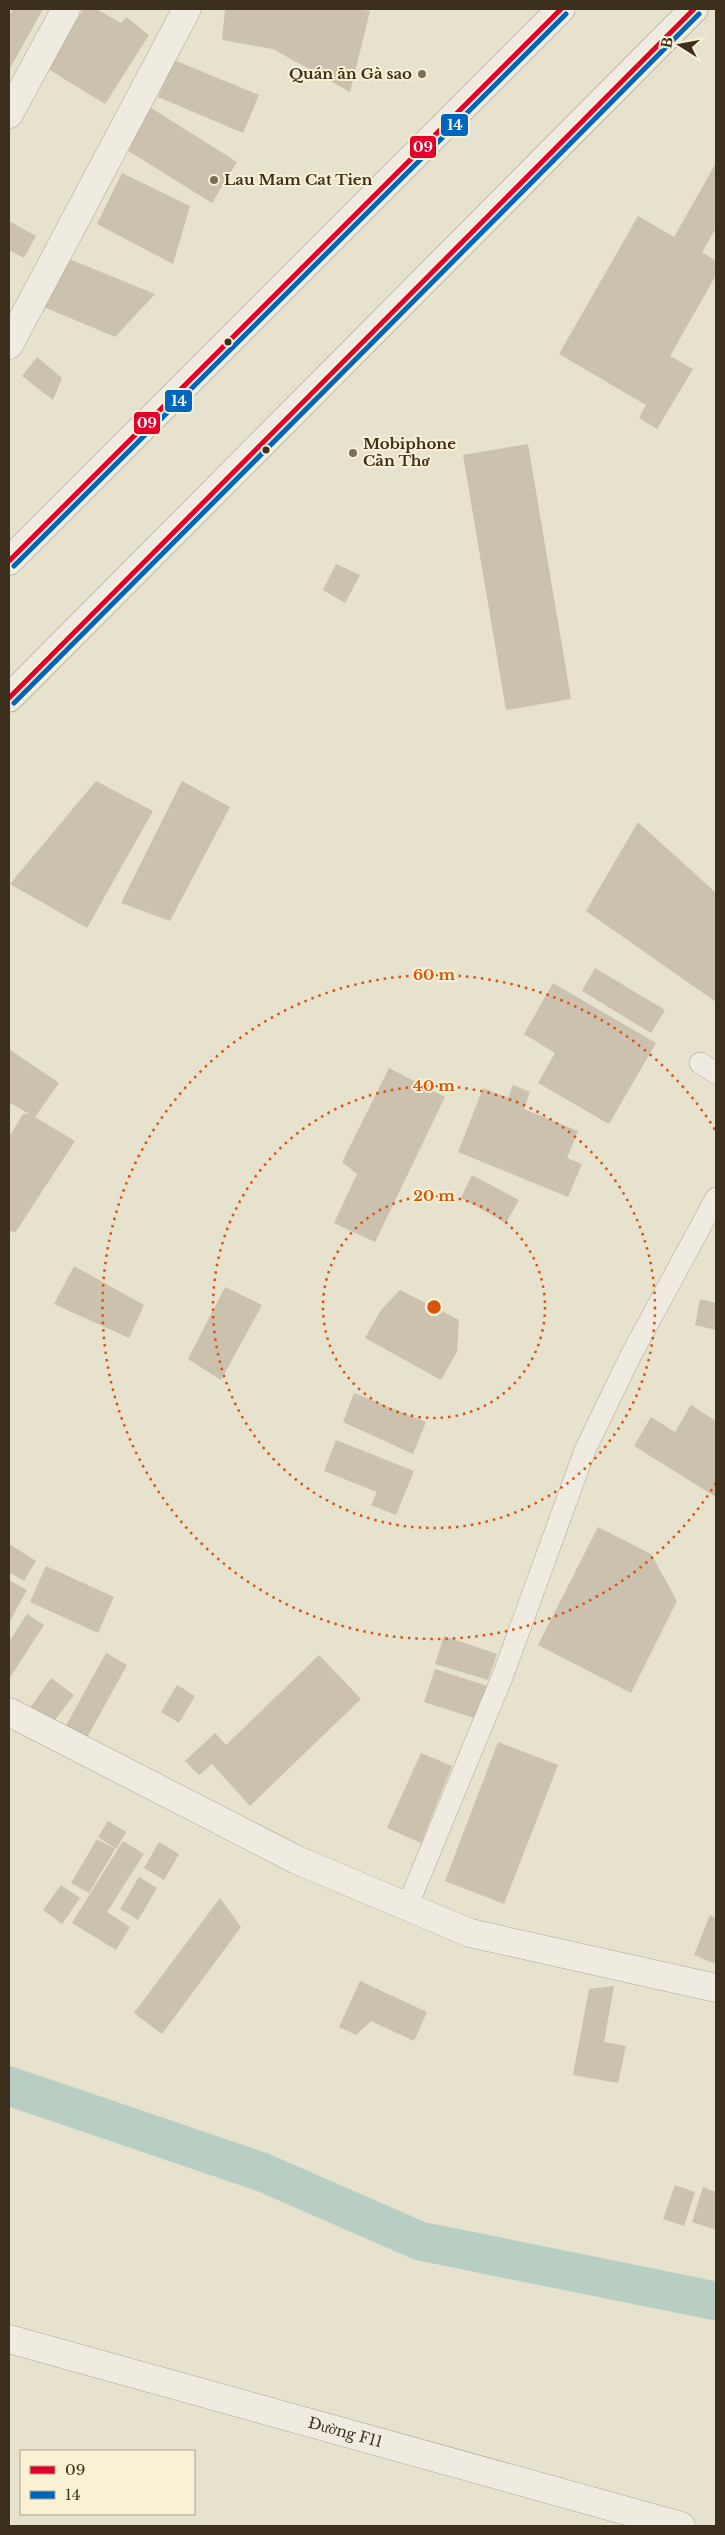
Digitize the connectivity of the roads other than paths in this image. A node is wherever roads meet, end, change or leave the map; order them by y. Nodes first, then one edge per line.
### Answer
1 (66, 9) edge
2 (187, 9) edge
3 (561, 9) edge
4 (694, 9) edge
5 (9, 114) edge
6 (9, 345) edge
7 (9, 561) edge
8 (9, 698) edge
9 (716, 1198) edge
10 (9, 1712) edge
11 (407, 1907) junction
12 (716, 1988) edge
13 (9, 2339) edge
14 (681, 2526) edge

1 - 5 street
2 - 6 street
3 - 7 street
4 - 8 street
9 - 11 lane
10 - 11 street
11 - 12 street
13 - 14 street, Đường F11

